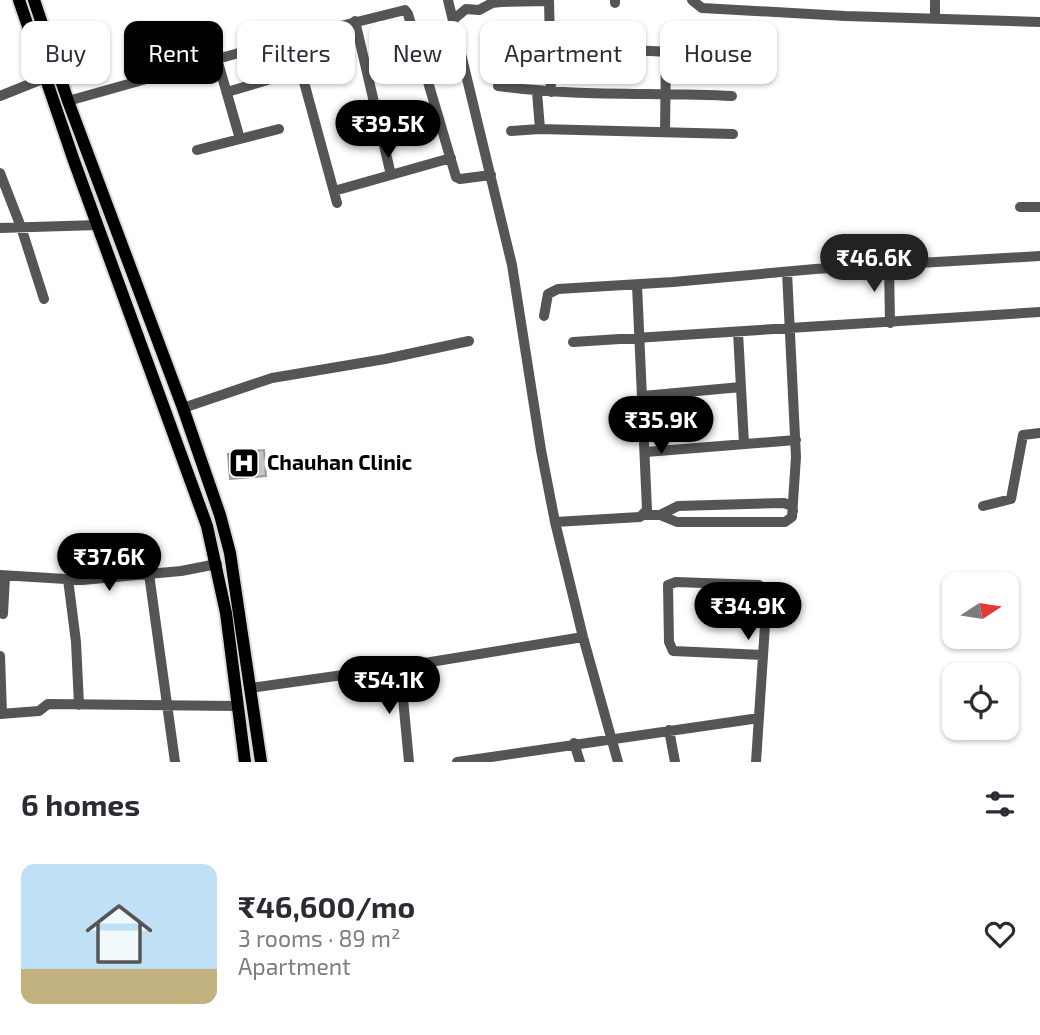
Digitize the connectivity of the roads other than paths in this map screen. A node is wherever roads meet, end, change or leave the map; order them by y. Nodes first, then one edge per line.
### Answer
1 (19, 0) edge
2 (34, 0) edge
3 (449, 0) edge
4 (549, 0) edge
5 (692, 0) edge
6 (935, 0) edge
7 (454, 19) junction
8 (935, 19) junction
9 (26, 21) edge
10 (355, 21) joint
11 (549, 21) edge
12 (1040, 22) edge
13 (223, 79) edge
14 (30, 84) edge
15 (47, 84) edge
16 (128, 84) edge
17 (254, 84) edge
18 (305, 84) edge
19 (550, 84) edge
20 (666, 84) edge
21 (498, 86) dead end
22 (227, 92) junction
23 (537, 92) junction
24 (551, 92) junction
25 (666, 93) junction
26 (0, 96) edge
27 (732, 96) dead end
28 (68, 101) junction
29 (279, 129) dead end
30 (540, 129) junction
31 (511, 131) dead end
32 (665, 132) junction
33 (733, 134) dead end
34 (240, 139) junction
35 (197, 149) dead end
36 (451, 159) junction
37 (0, 173) edge
38 (391, 175) junction
39 (491, 175) junction
40 (334, 191) junction
41 (337, 203) dead end
42 (1020, 207) dead end
43 (1040, 207) edge
44 (99, 225) junction
45 (21, 227) junction
46 (0, 228) edge
47 (1040, 256) edge
48 (889, 265) junction
49 (787, 272) junction
50 (637, 285) junction
51 (44, 299) dead end
52 (1040, 312) edge
53 (544, 316) dead end
54 (890, 323) junction
55 (790, 328) junction
56 (738, 332) junction
57 (640, 338) junction
58 (469, 341) dead end
59 (573, 342) dead end
60 (741, 387) junction
61 (643, 396) junction
62 (183, 408) junction
63 (1040, 433) edge
64 (796, 440) junction
65 (744, 444) junction
66 (646, 452) junction
67 (983, 506) dead end
68 (794, 511) junction
69 (644, 515) junction
70 (660, 515) junction
71 (555, 522) junction
72 (217, 564) junction
73 (149, 574) junction
74 (2, 575) edge
75 (68, 579) junction
76 (4, 614) dead end
77 (583, 636) junction
78 (763, 655) junction
79 (0, 656) edge
80 (400, 667) junction
81 (250, 688) junction
82 (79, 705) junction
83 (168, 706) junction
84 (236, 706) junction
85 (1, 714) edge
86 (760, 718) junction
87 (669, 730) junction
88 (613, 739) junction
89 (574, 743) junction
90 (477, 760) edge
91 (175, 762) edge
92 (245, 762) edge
93 (261, 762) edge
94 (409, 762) edge
95 (457, 762) edge
96 (580, 762) edge
97 (618, 762) edge
98 (675, 762) edge
99 (757, 762) edge

1 - 9 main road
2 - 28 main road
3 - 7 street
4 - 7 street
4 - 11 street
5 - 8 street
6 - 8 street
7 - 39 street
8 - 12 street
10 - 36 street
10 - 38 street
13 - 22 street
14 - 26 street
15 - 44 main road
16 - 28 street
17 - 22 street
18 - 40 street
19 - 24 street
20 - 25 street
21 - 23 street
22 - 34 street
23 - 24 street
23 - 30 street
24 - 25 street
25 - 27 street
25 - 32 street
28 - 62 main road
29 - 34 street
30 - 31 street
30 - 32 street
32 - 33 street
34 - 35 street
36 - 38 street
36 - 39 street
37 - 45 street
38 - 40 street
39 - 71 street
40 - 41 street
42 - 43 street
44 - 45 street
44 - 72 main road
45 - 46 street
45 - 51 street
47 - 48 street
48 - 49 street
48 - 54 street
49 - 50 street
49 - 55 street
50 - 53 street
50 - 57 street
52 - 54 street
54 - 55 street
55 - 56 street
55 - 64 street
56 - 57 street
56 - 60 street
57 - 59 street
57 - 61 street
58 - 62 street
60 - 61 street
60 - 65 street
61 - 66 street
62 - 81 main road
63 - 67 street
64 - 65 street
64 - 68 street
65 - 66 street
66 - 69 street
68 - 70 street
68 - 70 street
69 - 70 street
69 - 71 street
71 - 77 street
72 - 73 street
72 - 84 main road
73 - 75 street
73 - 83 street
74 - 75 street
74 - 76 street
75 - 82 street
77 - 80 street
77 - 88 street
78 - 78 street
78 - 86 street
79 - 85 street
80 - 81 street
80 - 94 street
81 - 93 main road
82 - 83 street
82 - 85 street
83 - 84 street
83 - 91 street
84 - 92 main road
86 - 87 street
86 - 99 street
87 - 88 street
87 - 98 street
88 - 89 street
88 - 97 street
89 - 90 street
89 - 96 street
90 - 95 street

